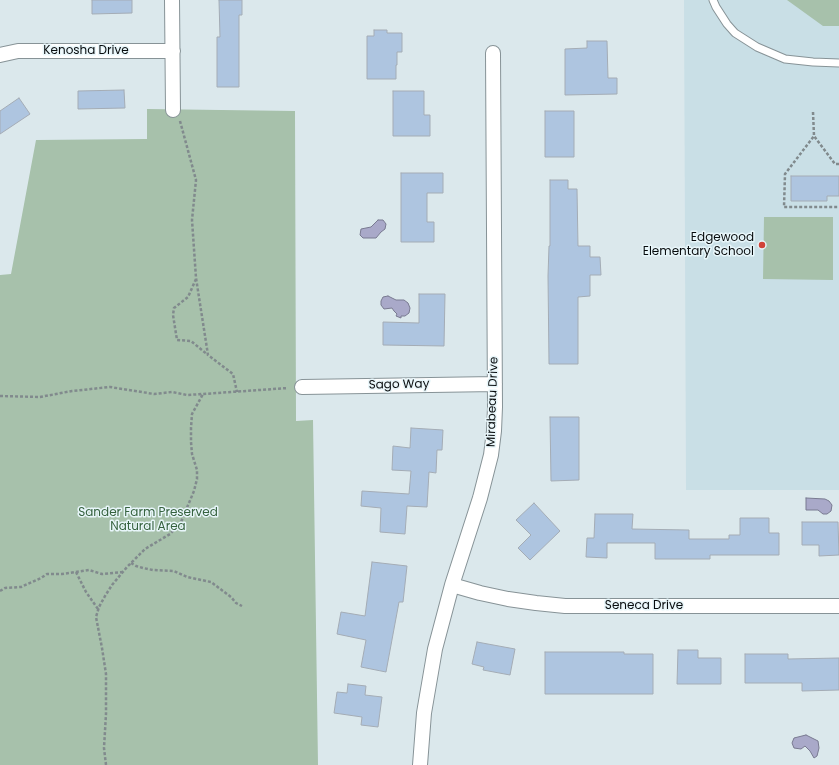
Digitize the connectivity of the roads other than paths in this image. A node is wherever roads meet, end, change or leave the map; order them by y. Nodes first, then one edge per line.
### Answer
1 (172, 0) edge
2 (713, 0) edge
3 (173, 50) junction
4 (493, 53) dead end
5 (0, 55) edge
6 (839, 63) edge
7 (173, 110) road end
8 (495, 384) junction
9 (302, 387) road end
10 (452, 585) junction
11 (839, 606) edge
12 (420, 765) edge

1 - 3 street
2 - 6 lane
3 - 5 street, Kenosha Drive
3 - 7 street
4 - 8 street, Mirabeau Drive
8 - 9 street, Sago Way
8 - 10 street, Mirabeau Drive
10 - 11 street, Seneca Drive
10 - 12 street, Mirabeau Drive

